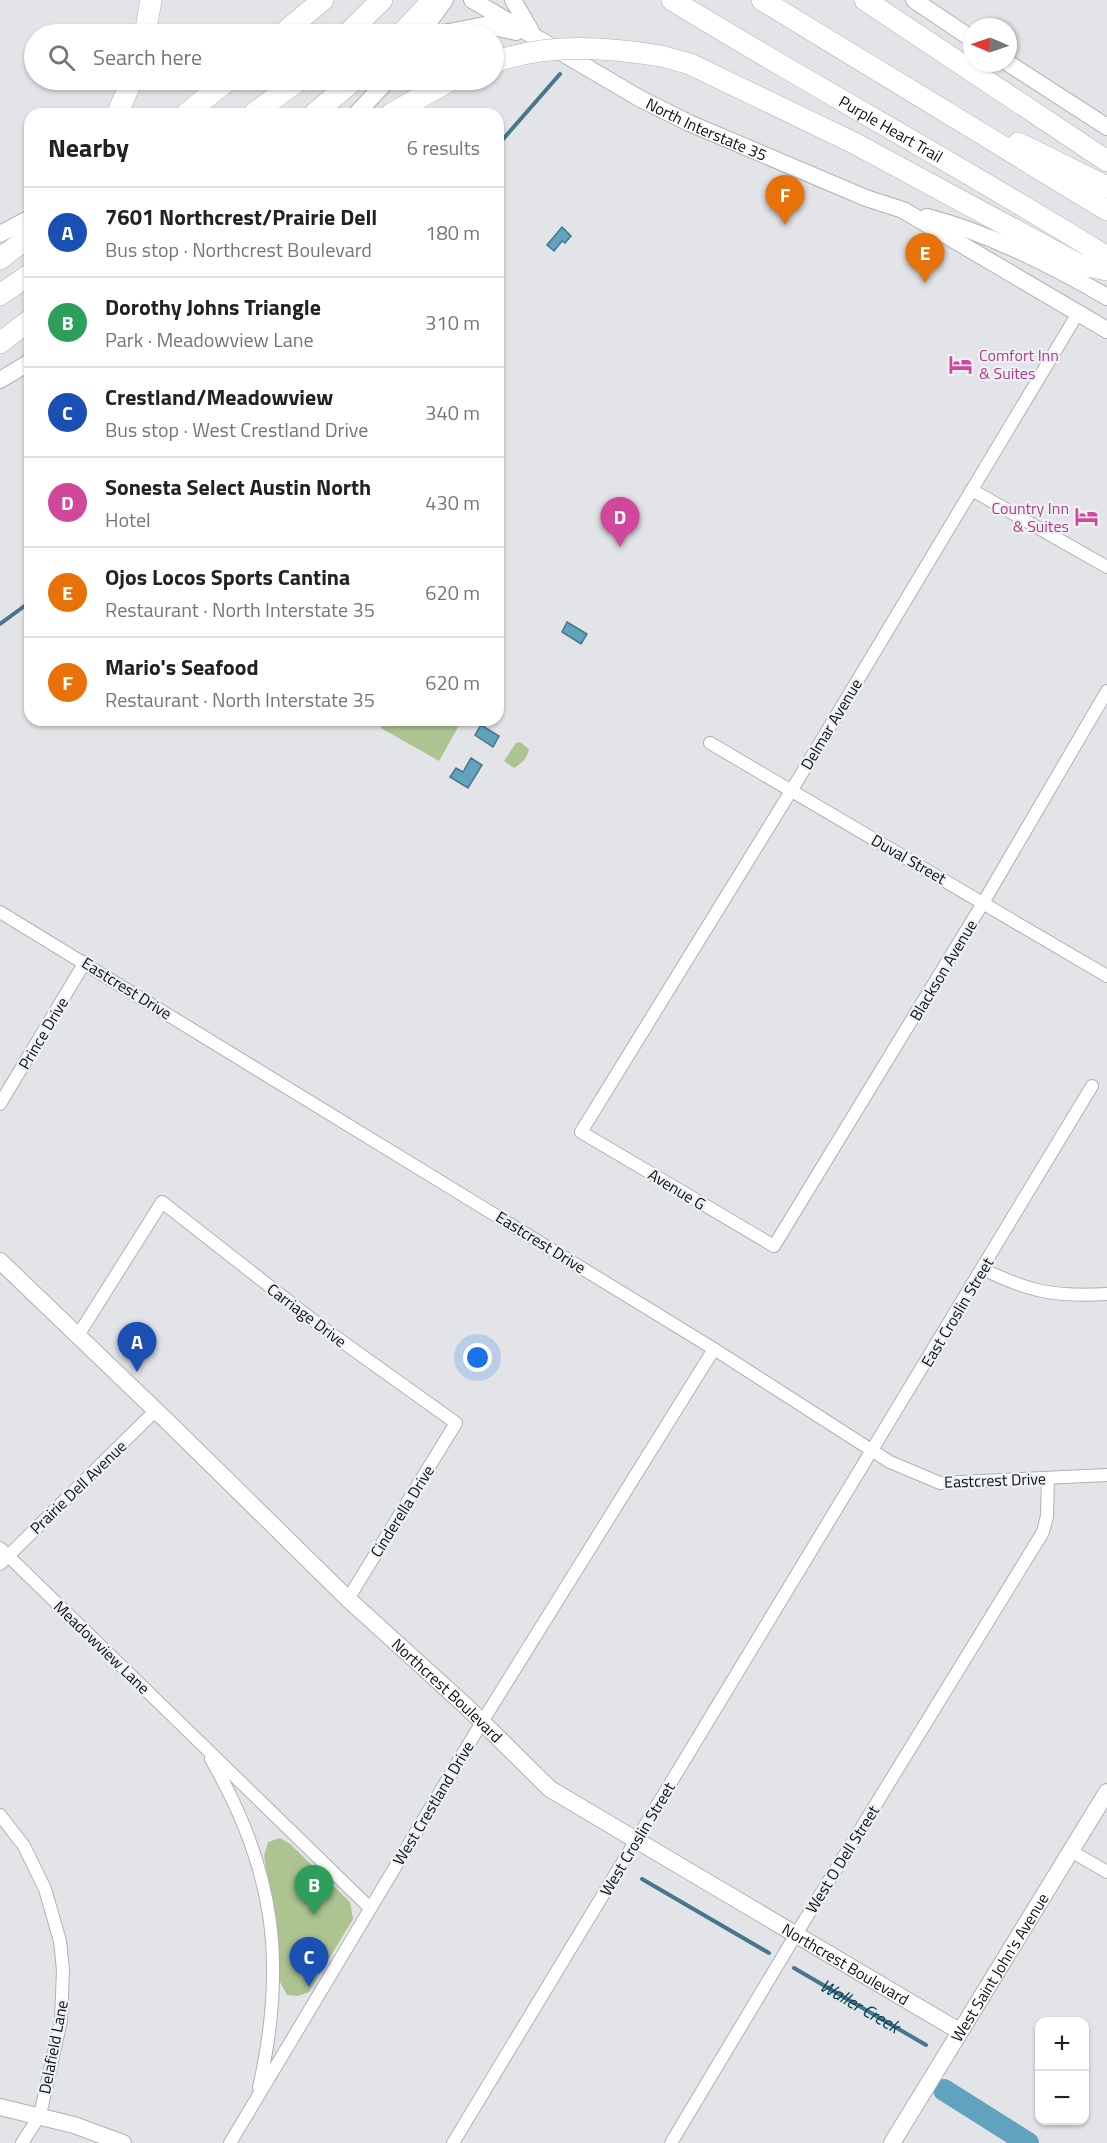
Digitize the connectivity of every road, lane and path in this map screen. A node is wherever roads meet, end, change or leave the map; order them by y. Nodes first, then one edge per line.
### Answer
1 (151, 0) edge
2 (382, 0) edge
3 (433, 0) edge
4 (445, 0) edge
5 (472, 0) edge
6 (513, 0) edge
7 (672, 0) edge
8 (762, 0) edge
9 (865, 0) edge
10 (914, 0) edge
11 (329, 2) edge
12 (147, 24) edge
13 (297, 24) edge
14 (306, 24) edge
15 (357, 24) edge
16 (410, 24) edge
17 (427, 24) edge
18 (504, 30) edge
19 (963, 33) edge
20 (535, 37) junction
21 (504, 60) edge
22 (1017, 69) edge
23 (1048, 89) junction
24 (128, 90) edge
25 (216, 90) edge
26 (230, 90) edge
27 (285, 90) edge
28 (342, 90) edge
29 (379, 90) edge
30 (433, 90) edge
31 (120, 108) edge
32 (193, 108) edge
33 (206, 108) edge
34 (261, 108) edge
35 (321, 108) edge
36 (362, 108) edge
37 (402, 108) edge
38 (938, 108) junction
39 (1107, 127) edge
40 (1107, 138) edge
41 (1107, 161) edge
42 (1107, 187) edge
43 (903, 210) junction
44 (1107, 210) edge
45 (24, 226) edge
46 (24, 235) edge
47 (11, 244) edge
48 (1107, 257) edge
49 (1107, 270) edge
50 (24, 278) edge
51 (0, 295) edge
52 (1107, 297) edge
53 (1078, 313) junction
54 (24, 325) edge
55 (1107, 330) edge
56 (24, 341) edge
57 (0, 343) edge
58 (0, 353) edge
59 (24, 366) edge
60 (0, 380) edge
61 (972, 490) junction
62 (1107, 567) edge
63 (1107, 692) edge
64 (710, 743) dead end
65 (791, 791) junction
66 (984, 903) junction
67 (0, 912) edge
68 (85, 962) junction
69 (1107, 976) edge
70 (1092, 1086) dead end
71 (0, 1104) edge
72 (580, 1132) joint
73 (774, 1246) joint
74 (0, 1261) edge
75 (983, 1269) junction
76 (1107, 1294) edge
77 (77, 1337) junction
78 (714, 1349) junction
79 (156, 1410) junction
80 (456, 1423) joint
81 (873, 1449) junction
82 (1107, 1475) edge
83 (1048, 1478) junction
84 (820, 1536) joint
85 (3, 1556) edge
86 (348, 1599) junction
87 (482, 1722) junction
88 (203, 1745) junction
89 (1107, 1792) edge
90 (0, 1815) edge
91 (636, 1841) junction
92 (1071, 1851) junction
93 (1107, 1872) edge
94 (370, 1908) junction
95 (795, 1936) junction
96 (959, 2031) junction
97 (257, 2098) junction
98 (0, 2107) edge
99 (40, 2115) junction
100 (22, 2143) edge
101 (123, 2143) edge
102 (230, 2143) edge
103 (453, 2143) edge
104 (672, 2143) edge
105 (892, 2143) edge

1 - 12 highway
2 - 15 highway
3 - 16 highway
4 - 17 street
5 - 20 street, North Interstate 35
6 - 20 street
7 - 48 highway, Purple Heart Trail
8 - 38 highway
9 - 41 highway
10 - 19 street
11 - 13 highway
11 - 14 street
18 - 20 street
20 - 43 street, North Interstate 35
21 - 49 highway, bridge
22 - 23 street
23 - 39 street
23 - 40 street
24 - 31 highway
25 - 32 highway
26 - 33 street
27 - 34 highway
28 - 35 highway
29 - 36 street
30 - 37 highway
38 - 42 highway
38 - 44 highway
43 - 52 street
43 - 53 street, North Interstate 35
45 - 47 street
46 - 47 highway
50 - 51 highway
53 - 55 street, North Interstate 35
53 - 61 street, Delmar Avenue
54 - 57 highway
56 - 58 highway
59 - 60 street
61 - 62 street
61 - 65 street, Delmar Avenue
63 - 66 street, Blackson Avenue
64 - 65 street, Duval Street
65 - 66 street, Duval Street
65 - 72 street, Delmar Avenue
66 - 69 street, Duval Street
66 - 73 street, Blackson Avenue
67 - 68 street, Eastcrest Drive
68 - 71 street, Prince Drive
68 - 78 street, Eastcrest Drive
70 - 75 street, East Croslin Street
72 - 73 street, Avenue G
74 - 77 street, Northcrest Boulevard
75 - 76 street
75 - 81 street, East Croslin Street
77 - 79 street, Northcrest Boulevard
77 - 80 street, Carriage Drive
78 - 81 street, Eastcrest Drive
78 - 87 street, West Crestland Drive
79 - 85 street, Prairie Dell Avenue
79 - 86 street, Northcrest Boulevard
80 - 86 street, Cinderella Drive
81 - 83 street, Eastcrest Drive
81 - 84 street, East Croslin Street
82 - 83 street, Eastcrest Drive
83 - 95 street, West O Dell Street
84 - 91 street, West Croslin Street
85 - 88 street, Meadowview Lane
86 - 87 street, Northcrest Boulevard
87 - 91 street, Northcrest Boulevard
87 - 94 street, West Crestland Drive
88 - 94 street, Meadowview Lane
88 - 97 street, Meadowview Lane
89 - 92 street, West Saint John's Avenue
90 - 99 street, Delafield Lane
91 - 95 street, Northcrest Boulevard
91 - 103 street, West Croslin Street
92 - 93 street
92 - 96 street, West Saint John's Avenue
94 - 97 street, West Crestland Drive
95 - 96 street, Northcrest Boulevard
95 - 104 street, West O Dell Street
96 - 105 street, West Saint John's Avenue
97 - 102 street, West Crestland Drive
98 - 99 street
99 - 100 street
99 - 101 street

